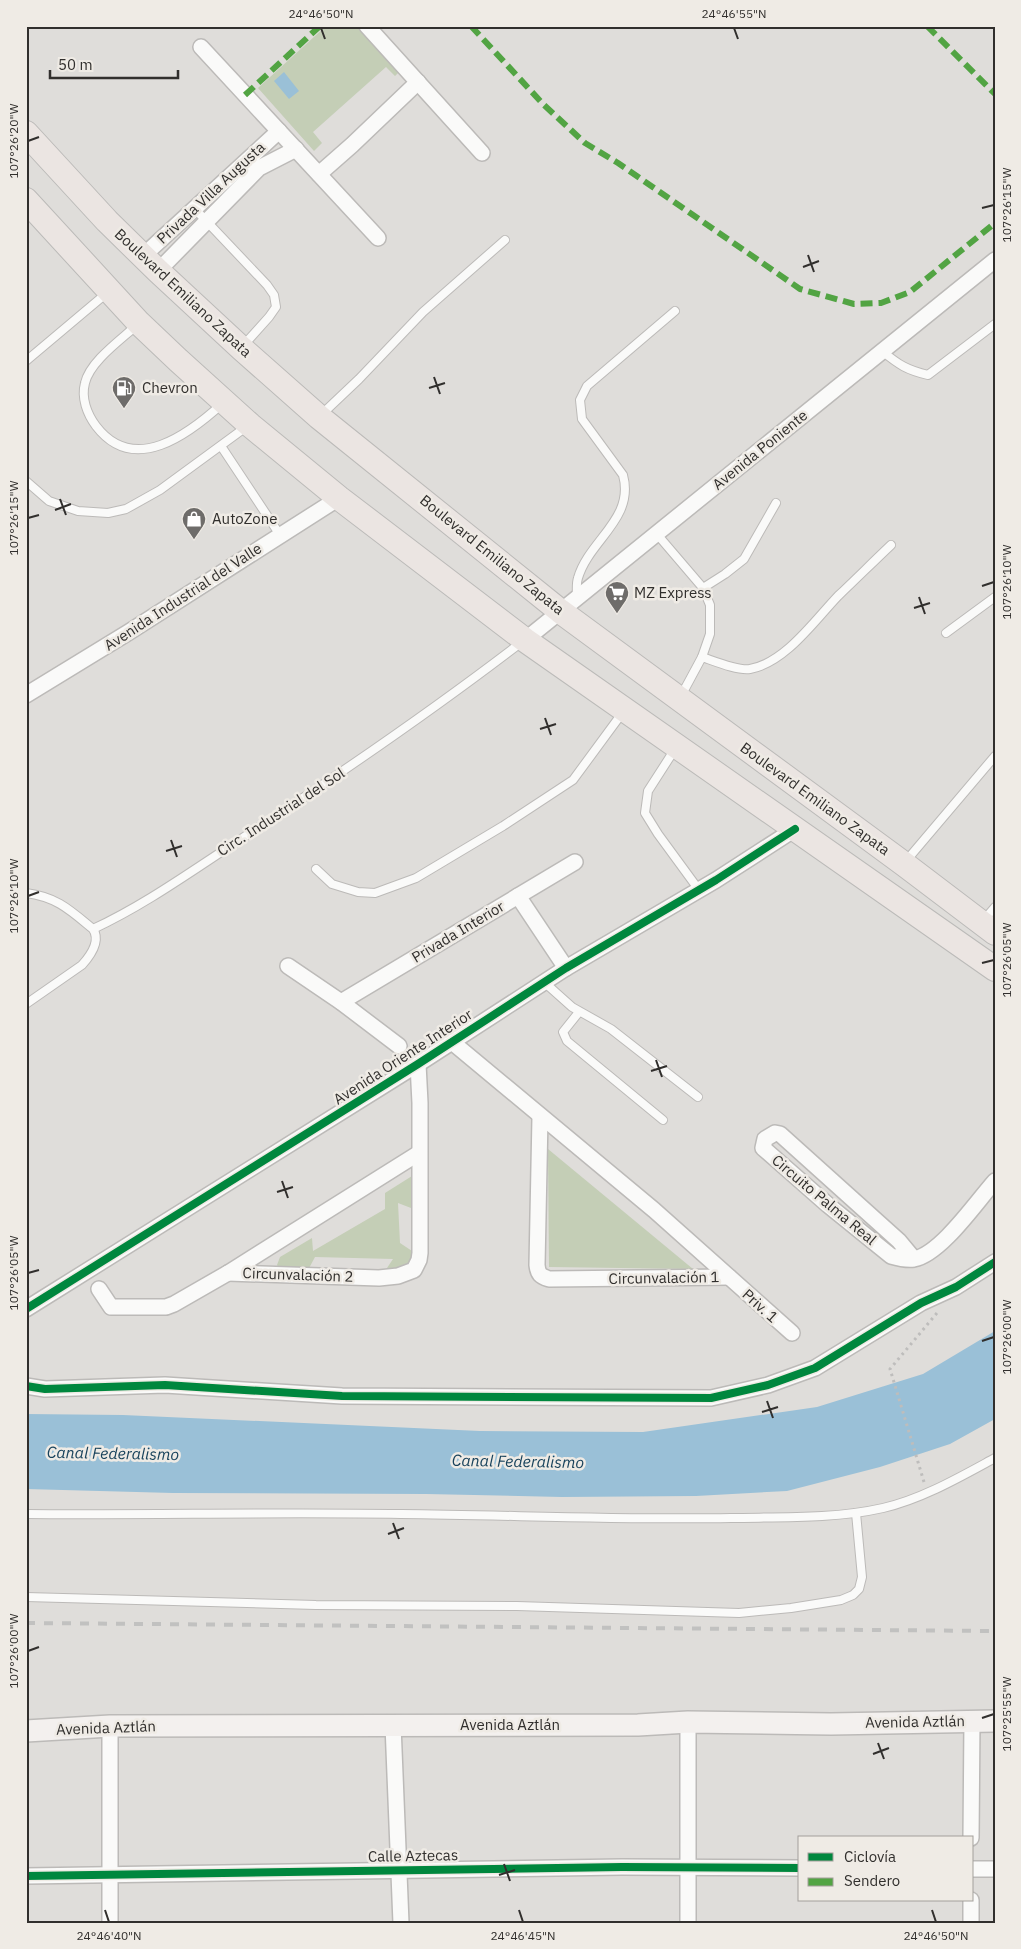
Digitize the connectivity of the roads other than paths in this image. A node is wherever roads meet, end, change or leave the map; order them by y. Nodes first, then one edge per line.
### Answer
1 (366, 26) edge
2 (201, 47) dead end
3 (418, 82) junction
4 (279, 131) junction
5 (26, 133) edge
6 (296, 149) junction
7 (482, 153) dead end
8 (319, 174) junction
9 (26, 200) edge
10 (194, 208) junction
11 (206, 221) junction
12 (378, 238) dead end
13 (505, 240) dead end
14 (995, 260) edge
15 (151, 263) junction
16 (110, 290) junction
17 (675, 311) dead end
18 (139, 322) junction
19 (995, 324) edge
20 (240, 348) junction
21 (882, 351) junction
22 (26, 361) edge
23 (224, 402) junction
24 (319, 416) junction
25 (250, 425) junction
26 (221, 446) junction
27 (26, 481) edge
28 (339, 498) junction
29 (776, 503) dead end
30 (656, 534) junction
31 (280, 535) junction
32 (891, 545) dead end
33 (703, 588) junction
34 (995, 597) edge
35 (568, 604) junction
36 (946, 633) dead end
37 (525, 640) junction
38 (702, 657) junction
39 (26, 695) edge
40 (680, 699) junction
41 (625, 709) junction
42 (677, 746) junction
43 (995, 756) edge
44 (795, 829) junction
45 (575, 862) dead end
46 (904, 864) junction
47 (316, 869) dead end
48 (699, 890) junction
49 (26, 893) edge
50 (518, 896) junction
51 (990, 921) edge
52 (93, 929) junction
53 (288, 966) dead end
54 (566, 968) junction
55 (995, 969) edge
56 (544, 982) junction
57 (341, 1002) junction
58 (26, 1004) edge
59 (579, 1012) junction
60 (452, 1042) junction
61 (399, 1046) dead end
62 (418, 1064) junction
63 (698, 1097) dead end
64 (540, 1118) junction
65 (663, 1120) dead end
66 (420, 1153) junction
67 (995, 1181) edge
68 (840, 1189) junction
69 (828, 1205) junction
70 (914, 1259) junction
71 (995, 1262) edge
72 (228, 1273) junction
73 (730, 1278) junction
74 (98, 1289) dead end
75 (26, 1309) edge
76 (792, 1333) dead end
77 (26, 1386) edge
78 (995, 1458) edge
79 (856, 1513) junction
80 (26, 1514) edge
81 (26, 1597) edge
82 (972, 1721) junction
83 (995, 1721) edge
84 (688, 1722) junction
85 (393, 1725) junction
86 (110, 1726) junction
87 (26, 1731) edge
88 (971, 1836) edge
89 (688, 1867) junction
90 (798, 1868) edge
91 (974, 1869) edge
92 (995, 1869) edge
93 (399, 1870) junction
94 (110, 1874) junction
95 (26, 1876) edge
96 (971, 1902) edge
97 (110, 1923) edge
98 (401, 1923) edge
99 (688, 1923) edge
100 (971, 1923) edge

1 - 3 street
2 - 4 street, Privada Villa Augusta
3 - 7 street
3 - 8 street
4 - 6 street, Privada Villa Augusta
4 - 10 street, Privada Villa Augusta
5 - 15 main road, Boulevard Emiliano Zapata
6 - 8 street, Privada Villa Augusta
6 - 11 street, Privada Villa Augusta
8 - 12 street, Privada Villa Augusta
9 - 16 main road
10 - 11 lane
10 - 15 street, Privada Villa Augusta
11 - 15 street, Privada Villa Augusta
11 - 20 lane
13 - 24 lane
14 - 21 street, Avenida Poniente
15 - 20 main road, Boulevard Emiliano Zapata
16 - 18 main road
16 - 22 lane
17 - 35 lane
18 - 23 main road
18 - 23 lane
19 - 21 lane
20 - 24 main road, Boulevard Emiliano Zapata
21 - 30 street, Avenida Poniente
23 - 25 main road
24 - 35 main road, Boulevard Emiliano Zapata
25 - 26 lane
25 - 28 main road
26 - 27 lane
26 - 31 lane
28 - 31 street, Avenida Industrial del Valle
28 - 37 main road
29 - 33 lane
30 - 33 lane
30 - 35 street, Avenida Poniente
31 - 39 street, Avenida Industrial del Valle
32 - 38 lane
33 - 38 lane
34 - 36 lane
35 - 37 street, Avenida Poniente
35 - 40 main road, Boulevard Emiliano Zapata
37 - 41 main road
37 - 52 lane, Circ. Industrial del Sol
38 - 40 lane
40 - 46 main road, Boulevard Emiliano Zapata
41 - 42 main road
41 - 47 lane
42 - 44 main road
42 - 48 lane
43 - 46 lane
44 - 48 street, Avenida Oriente Interior
44 - 55 main road
45 - 50 street, Privada Interior
46 - 51 main road, Boulevard Emiliano Zapata
48 - 54 street, Avenida Oriente Interior
49 - 52 lane
50 - 54 street
50 - 57 street, Privada Interior
52 - 58 lane
53 - 57 street
54 - 56 street, Avenida Oriente Interior
56 - 59 lane
56 - 60 street, Avenida Oriente Interior
57 - 61 street
59 - 63 lane
59 - 65 lane
60 - 62 street, Avenida Oriente Interior
60 - 64 street, Circunvalación 1
62 - 66 street, Circunvalación 2
62 - 75 street, Avenida Oriente Interior
64 - 73 street, Circunvalación 1
64 - 73 street, Circunvalación 1
66 - 72 street, Circunvalación 2
66 - 72 street, Circunvalación 2
67 - 70 street
68 - 69 street
68 - 69 street, Circuito Palma Real
68 - 70 street, Circuito Palma Real
69 - 70 street, Circuito Palma Real
71 - 77 street
72 - 74 street
73 - 76 street, Priv. 1
78 - 79 lane
79 - 80 lane
79 - 81 lane
82 - 83 main road, Avenida Aztlán
82 - 84 main road, Avenida Aztlán
82 - 88 street
84 - 85 main road, Avenida Aztlán
84 - 89 street
85 - 86 main road, Avenida Aztlán
85 - 93 street
86 - 87 main road, Avenida Aztlán
86 - 94 street
89 - 90 street, Calle Aztecas
89 - 93 street, Calle Aztecas
89 - 99 street
91 - 92 street
93 - 94 street, Calle Aztecas
93 - 98 street
94 - 95 street, Calle Aztecas
94 - 97 street
96 - 100 street

